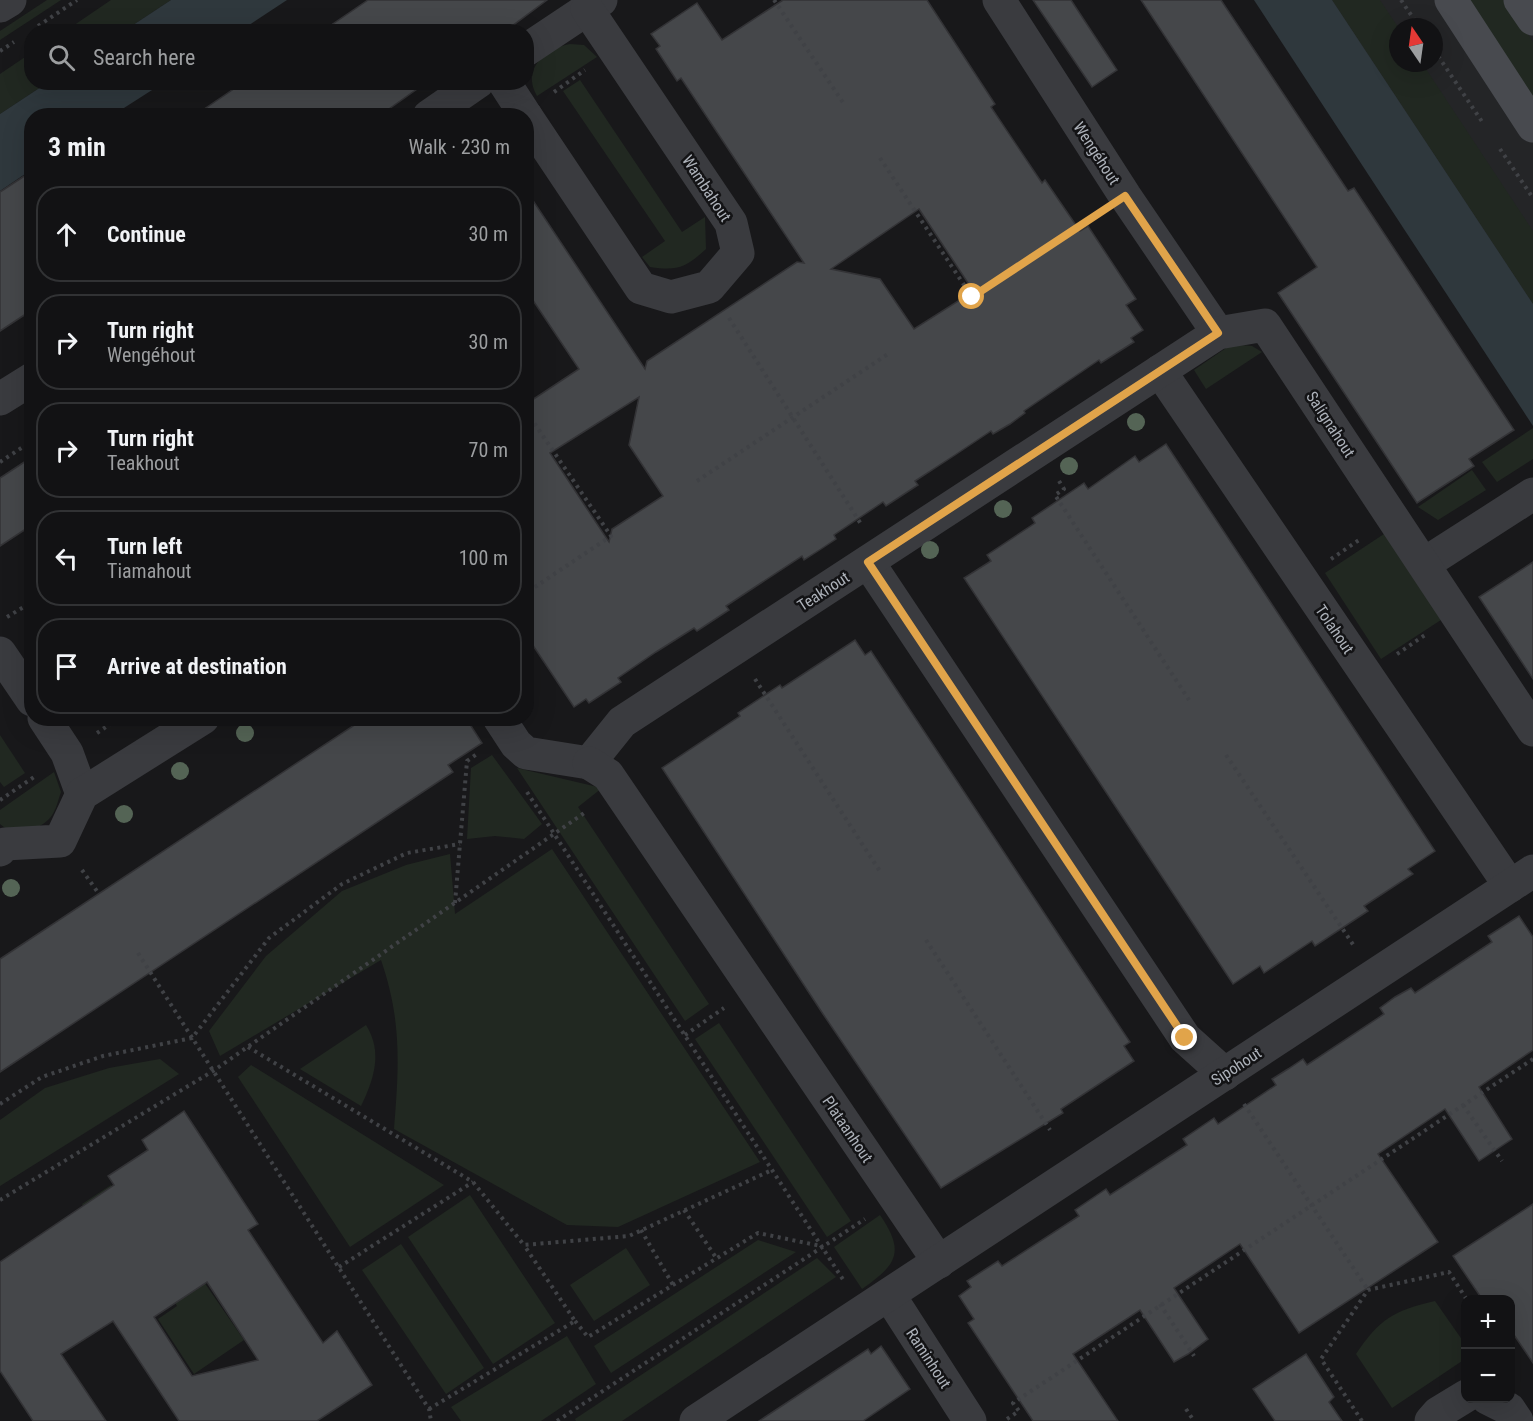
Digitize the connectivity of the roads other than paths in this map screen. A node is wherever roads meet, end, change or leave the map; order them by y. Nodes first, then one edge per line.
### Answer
1 (10, 0) edge
2 (999, 0) edge
3 (1451, 0) edge
4 (1520, 0) edge
5 (594, 4) edge
6 (0, 6) edge
7 (1533, 19) edge
8 (534, 45) edge
9 (466, 90) edge
10 (509, 90) edge
11 (441, 108) edge
12 (521, 108) edge
13 (1533, 126) edge
14 (534, 128) edge
15 (1218, 333) junction
16 (1160, 371) junction
17 (24, 384) edge
18 (0, 399) edge
19 (1533, 494) edge
20 (874, 557) junction
21 (1424, 564) junction
22 (0, 653) edge
23 (24, 688) edge
24 (49, 726) edge
25 (190, 726) edge
26 (504, 727) edge
27 (1533, 730) edge
28 (589, 763) junction
29 (82, 794) junction
30 (2, 845) edge
31 (1521, 879) edge
32 (1224, 1074) junction
33 (939, 1262) junction
34 (876, 1303) junction
35 (1461, 1399) edge
36 (1497, 1403) edge
37 (696, 1421) edge
38 (970, 1421) edge
39 (1431, 1421) edge
40 (1517, 1421) edge

1 - 6 street
2 - 15 street, Wengéhout
3 - 13 street
4 - 7 street
5 - 8 street
5 - 14 street, Wambahout
9 - 11 street
10 - 12 street
15 - 16 street, Teakhout
15 - 21 street, Salignahout
16 - 20 street, Teakhout
16 - 31 street, Tolahout
17 - 18 street
19 - 21 street
20 - 28 street, Teakhout
20 - 32 street
21 - 27 street, Salignahout
22 - 23 street
24 - 29 street
25 - 29 street
26 - 28 street
28 - 33 street, Plataanhout
29 - 30 street
31 - 32 street, Sipohout
32 - 33 street, Sipohout
33 - 34 street
34 - 37 street
34 - 38 street, Raminhout
35 - 39 street
36 - 40 street

